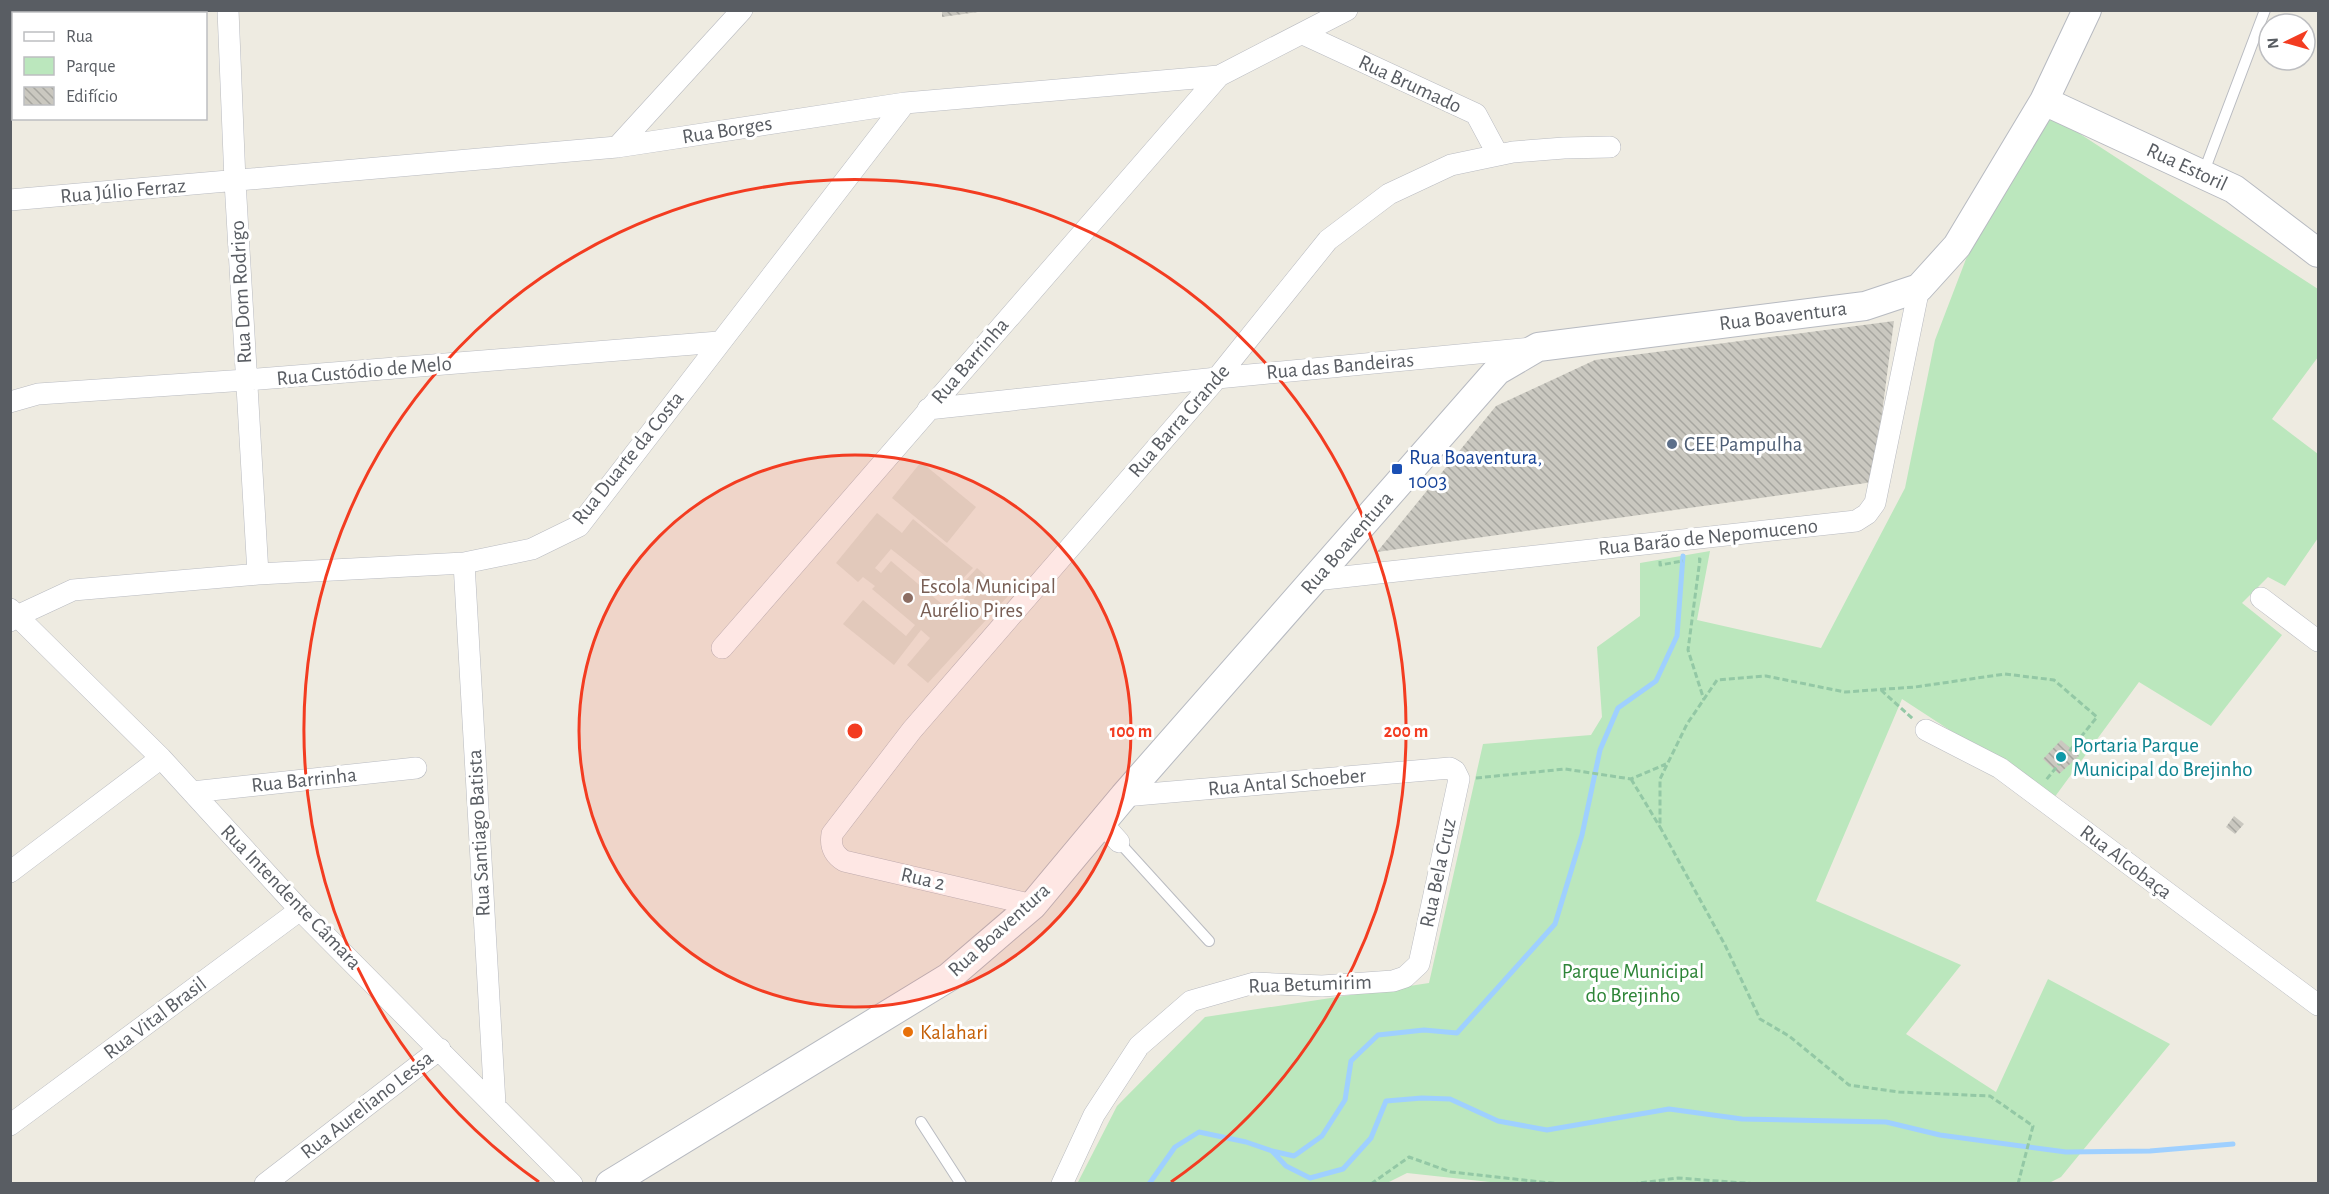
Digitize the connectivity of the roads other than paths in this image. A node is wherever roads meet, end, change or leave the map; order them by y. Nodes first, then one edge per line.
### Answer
1 (228, 10) edge
2 (742, 10) edge
3 (1347, 10) edge
4 (2087, 10) edge
5 (2265, 10) edge
6 (1303, 34) junction
7 (1219, 76) junction
8 (2044, 100) junction
9 (905, 104) junction
10 (617, 147) junction
11 (1610, 147) dead end
12 (1498, 155) junction
13 (2202, 174) junction
14 (235, 181) junction
15 (10, 200) edge
16 (2319, 253) edge
17 (1919, 288) junction
18 (719, 342) junction
19 (1538, 347) junction
20 (1217, 378) junction
21 (246, 380) junction
22 (10, 402) edge
23 (928, 409) junction
24 (464, 563) junction
25 (258, 574) junction
26 (1315, 580) junction
27 (2261, 598) dead end
28 (13, 615) edge
29 (2319, 641) edge
30 (722, 648) dead end
31 (1926, 730) road end
32 (161, 758) junction
33 (416, 768) dead end
34 (1454, 773) joint
35 (192, 792) junction
36 (1124, 796) junction
37 (1110, 833) junction
38 (832, 834) joint
39 (10, 872) edge
40 (1033, 905) junction
41 (300, 910) junction
42 (1209, 941) dead end
43 (1405, 976) joint
44 (2319, 1005) edge
45 (440, 1048) junction
46 (495, 1104) junction
47 (921, 1122) dead end
48 (10, 1125) edge
49 (265, 1184) edge
50 (572, 1184) edge
51 (610, 1184) edge
52 (961, 1184) edge
53 (1062, 1184) edge

1 - 14 street, Rua Dom Rodrigo
2 - 10 street
3 - 6 street
4 - 8 street, Rua Boaventura
5 - 13 lane
6 - 7 street
6 - 12 street, Rua Brumado
7 - 9 street, Rua Borges
7 - 23 street, Rua Barrinha
8 - 13 street, Rua Estoril
8 - 17 street, Rua Boaventura
9 - 10 street, Rua Borges
9 - 18 street, Rua Duarte da Costa
10 - 14 street, Rua Borges
11 - 12 street, Rua Barra Grande
12 - 20 street, Rua Barra Grande
13 - 16 street, Rua Estoril
14 - 15 street, Rua Júlio Ferraz
14 - 21 street, Rua Dom Rodrigo
17 - 19 street, Rua Boaventura
17 - 26 street, Rua Barão de Nepomuceno
18 - 21 street, Rua Custódio de Melo
18 - 24 street, Rua Duarte da Costa
19 - 20 street, Rua das Bandeiras
19 - 26 street, Rua Boaventura
20 - 23 street, Rua das Bandeiras
20 - 38 street, Rua Barra Grande
21 - 22 street, Rua Custódio de Melo
21 - 25 street, Rua Dom Rodrigo
23 - 30 street, Rua Barrinha
24 - 25 street, Rua Duarte da Costa
24 - 46 street, Rua Santiago Batista
25 - 28 street, Rua Duarte da Costa
26 - 36 street, Rua Boaventura
27 - 29 street
28 - 32 street, Rua Intendente Câmara
31 - 44 street, Rua Alcobaça
32 - 35 street, Rua Intendente Câmara
32 - 39 street
33 - 35 street, Rua Barrinha
34 - 36 street, Rua Antal Schoeber
34 - 43 street, Rua Bela Cruz
35 - 41 street, Rua Intendente Câmara
36 - 37 street, Rua Boaventura
37 - 40 street, Rua Boaventura
37 - 42 lane
38 - 40 street, Rua 2
40 - 51 street, Rua Boaventura
41 - 45 street, Rua Intendente Câmara
41 - 48 street, Rua Vital Brasil
43 - 53 street, Rua Betumirim
45 - 46 street, Rua Intendente Câmara
45 - 49 street, Rua Aureliano Lessa
46 - 50 street, Rua Intendente Câmara
47 - 52 lane

